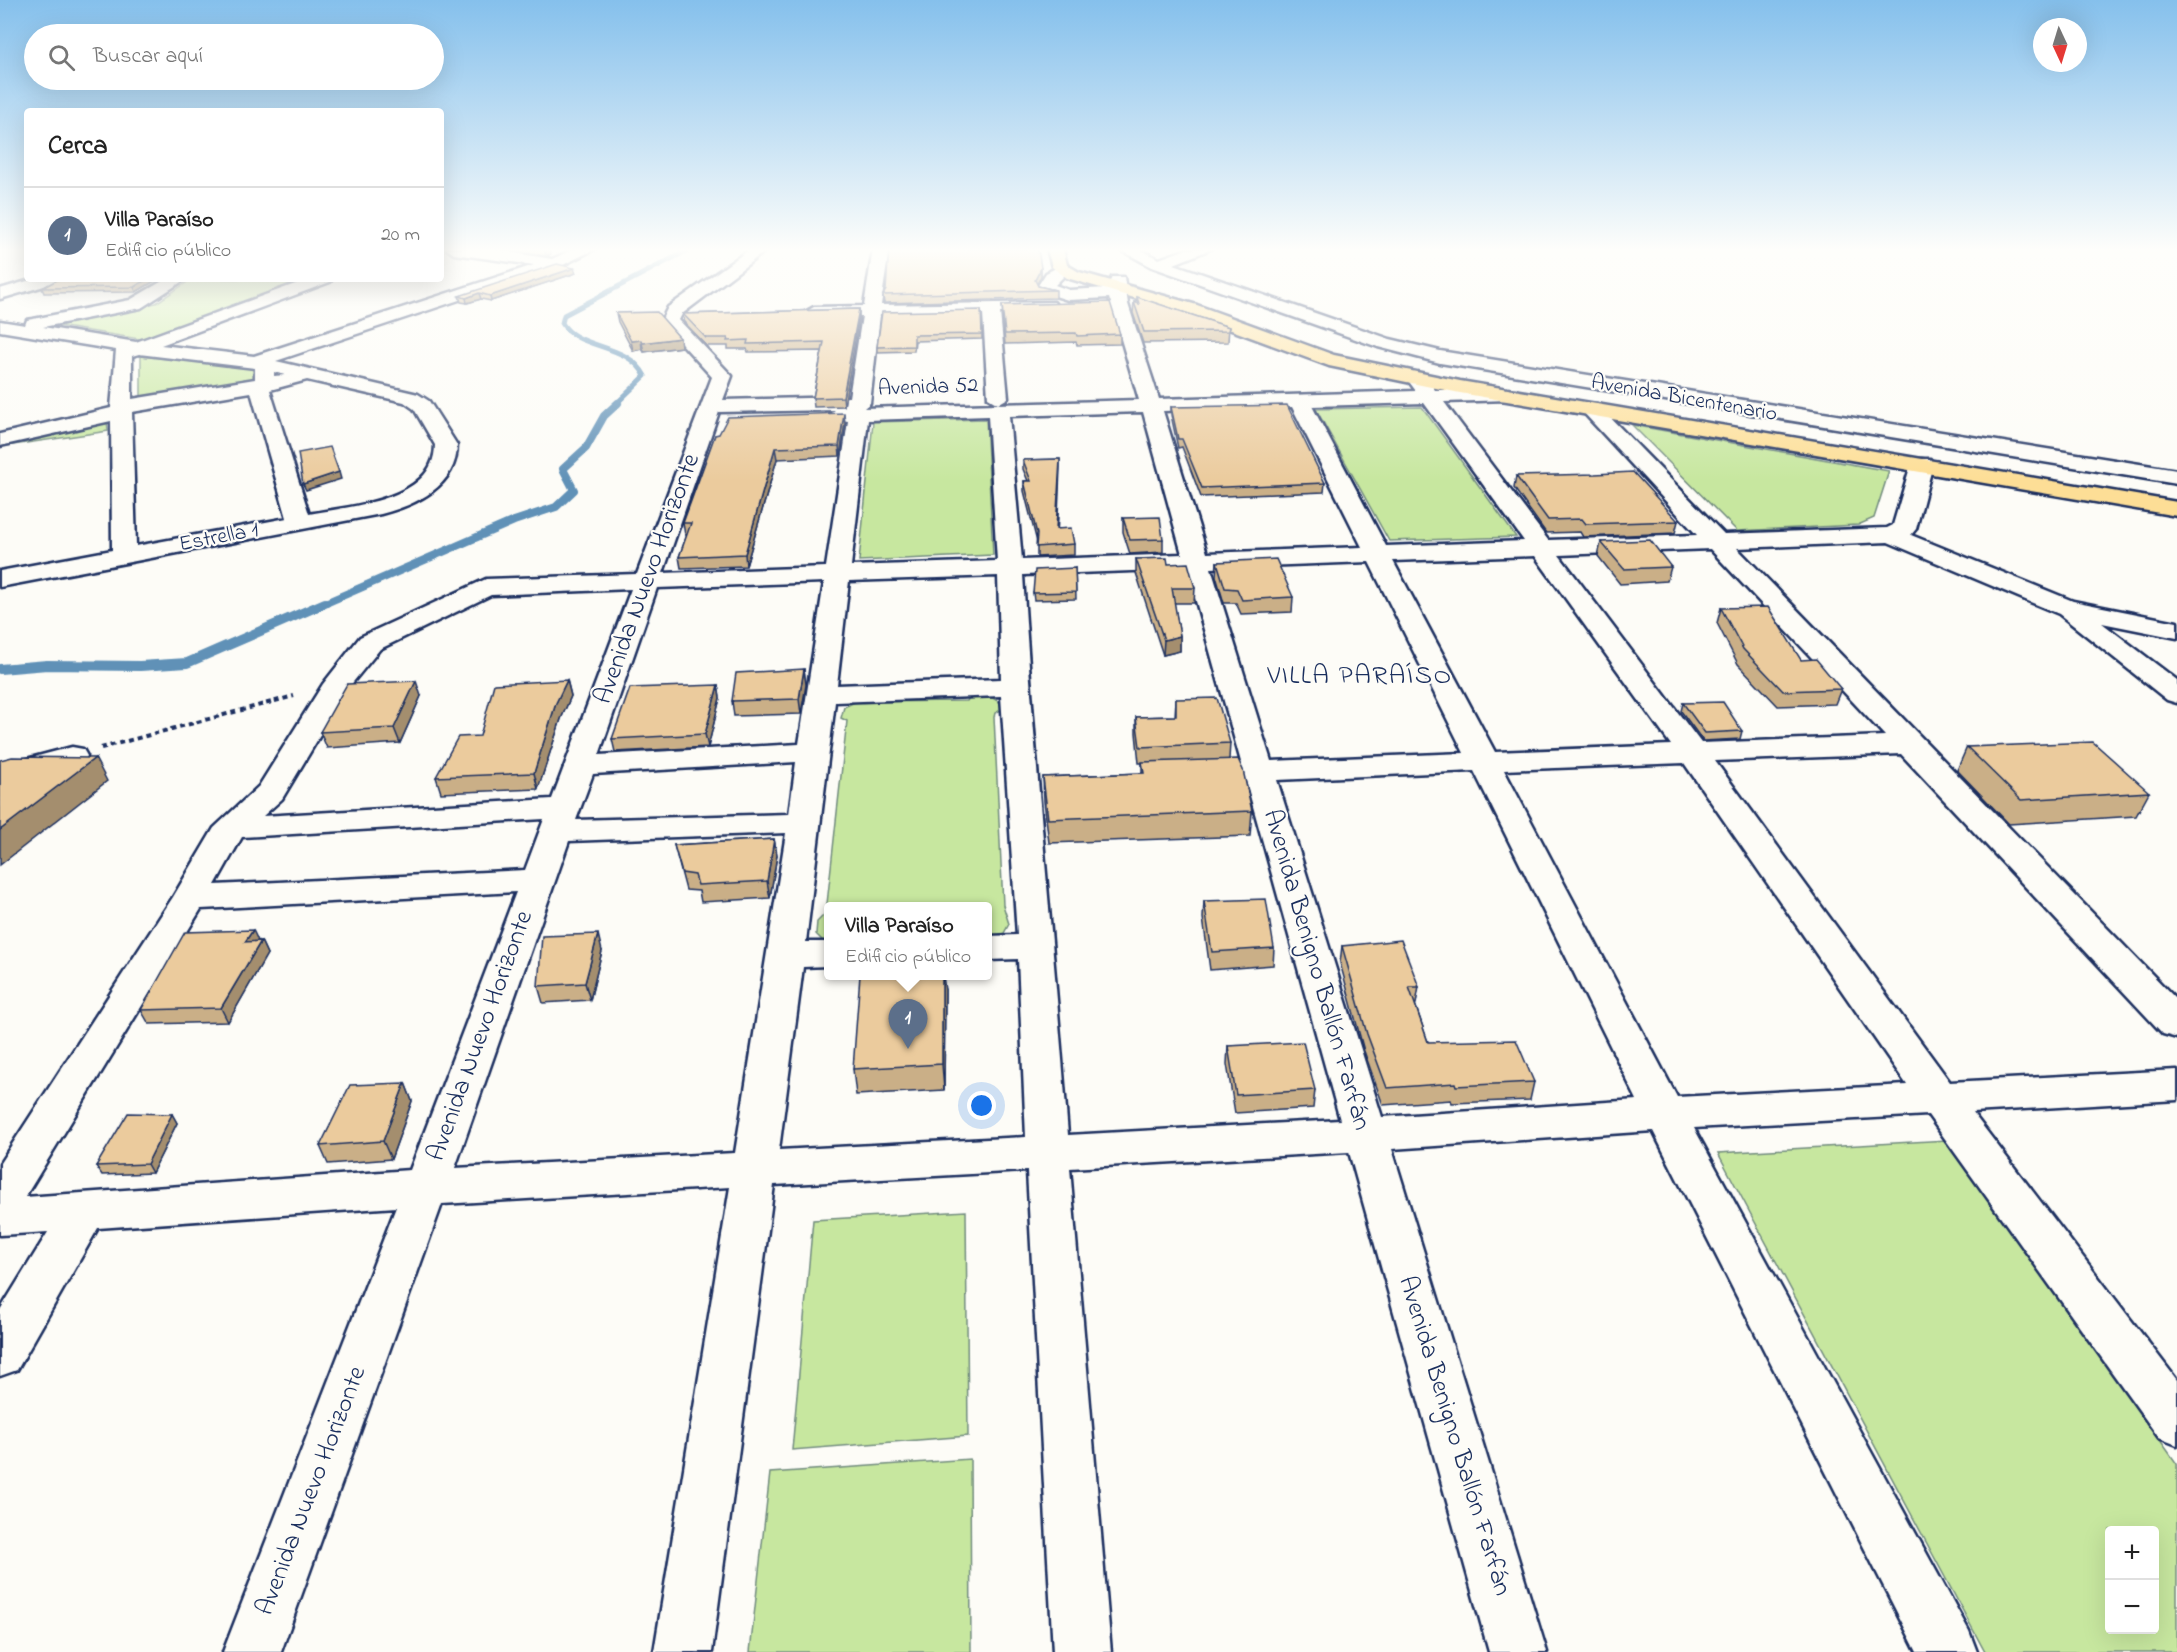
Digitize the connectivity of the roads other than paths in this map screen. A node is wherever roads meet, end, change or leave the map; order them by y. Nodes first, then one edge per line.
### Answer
1 (197, 326) edge
2 (382, 326) edge
3 (675, 326) edge
4 (870, 326) edge
5 (992, 326) edge
6 (1127, 326) edge
7 (1237, 326) edge
8 (1336, 326) edge
9 (3, 328) edge
10 (138, 348) junction
11 (261, 370) junction
12 (1432, 388) junction
13 (1509, 394) junction
14 (1149, 399) junction
15 (1299, 401) junction
16 (998, 404) junction
17 (859, 408) junction
18 (1590, 408) junction
19 (123, 409) junction
20 (709, 412) junction
21 (0, 440) edge
22 (1922, 464) junction
23 (2177, 477) edge
24 (2177, 509) edge
25 (300, 523) junction
26 (1897, 532) junction
27 (1719, 543) junction
28 (1543, 549) junction
29 (1378, 554) junction
30 (124, 556) junction
31 (1196, 560) junction
32 (1010, 567) junction
33 (836, 574) junction
34 (0, 579) edge
35 (649, 581) junction
36 (2071, 602) junction
37 (2177, 614) edge
38 (2177, 630) edge
39 (1015, 687) junction
40 (820, 694) junction
41 (2177, 694) edge
42 (1910, 744) junction
43 (813, 752) junction
44 (1692, 752) junction
45 (72, 756) edge
46 (1485, 761) junction
47 (579, 765) junction
48 (1258, 772) junction
49 (1211, 773) edge
50 (3, 777) edge
51 (559, 820) junction
52 (803, 823) junction
53 (231, 828) junction
54 (537, 880) junction
55 (190, 898) junction
56 (1036, 946) junction
57 (992, 948) edge
58 (824, 954) edge
59 (786, 956) junction
60 (2177, 1024) edge
61 (2177, 1085) edge
62 (1940, 1100) junction
63 (1665, 1114) junction
64 (1364, 1135) junction
65 (1048, 1151) junction
66 (755, 1167) junction
67 (426, 1187) junction
68 (0, 1200) edge
69 (85, 1210) junction
70 (0, 1217) edge
71 (0, 1354) edge
72 (2177, 1421) edge
73 (252, 1652) edge
74 (683, 1652) edge
75 (1082, 1652) edge
76 (1518, 1652) edge
77 (1948, 1652) edge

1 - 10 street
2 - 11 street
3 - 20 street, Avenida Nuevo Horizonte
4 - 17 street
5 - 16 street
6 - 14 street, Avenida Benigno Ballón Farfán
7 - 12 main road, Avenida Bicentenario
8 - 23 street
9 - 10 street
10 - 11 street
10 - 19 street
11 - 19 street
11 - 25 street
11 - 25 street, Estrella 1
12 - 13 main road, Avenida Bicentenario
12 - 13 street
12 - 14 street, Avenida 52
12 - 15 street
12 - 28 street
13 - 18 main road, Avenida Bicentenario
14 - 15 street
14 - 16 street, Avenida 52
14 - 31 street, Avenida Benigno Ballón Farfán
15 - 29 street
16 - 17 street, Avenida 52
16 - 32 street
17 - 20 street, Avenida 52
17 - 33 street
18 - 22 main road, Avenida Bicentenario
18 - 27 street
19 - 21 street
19 - 30 street
20 - 35 street, Avenida Nuevo Horizonte
22 - 24 main road, Avenida Bicentenario
22 - 26 street
25 - 30 street, Estrella 1
26 - 27 street
26 - 36 street
27 - 28 street
27 - 42 street
28 - 29 street
28 - 44 street
29 - 31 street
29 - 46 street
30 - 34 street, Estrella 1
31 - 32 street
31 - 48 street, Avenida Benigno Ballón Farfán
32 - 33 street
32 - 39 street
33 - 35 street
33 - 40 street
35 - 47 street, Avenida Nuevo Horizonte
35 - 53 street
36 - 37 street
36 - 38 street
36 - 41 street
39 - 40 street
39 - 56 street
40 - 43 street
42 - 44 street
42 - 60 street
43 - 47 street
43 - 52 street
44 - 46 street
44 - 62 street
45 - 50 street
46 - 48 street
46 - 63 street
47 - 51 street, Avenida Nuevo Horizonte
48 - 49 street
48 - 64 street, Avenida Benigno Ballón Farfán
51 - 52 street
51 - 53 street
51 - 54 street, Avenida Nuevo Horizonte
52 - 59 street
53 - 55 street
54 - 55 street
54 - 67 street, Avenida Nuevo Horizonte
55 - 68 street
56 - 57 street
56 - 65 street
58 - 59 street
59 - 66 street
61 - 62 street
62 - 63 street
62 - 72 street
63 - 64 street
63 - 77 street
64 - 65 street
64 - 76 street, Avenida Benigno Ballón Farfán
65 - 66 street
65 - 75 street
66 - 67 street
66 - 74 street
67 - 69 street
67 - 73 street, Avenida Nuevo Horizonte
69 - 70 street
69 - 71 street

